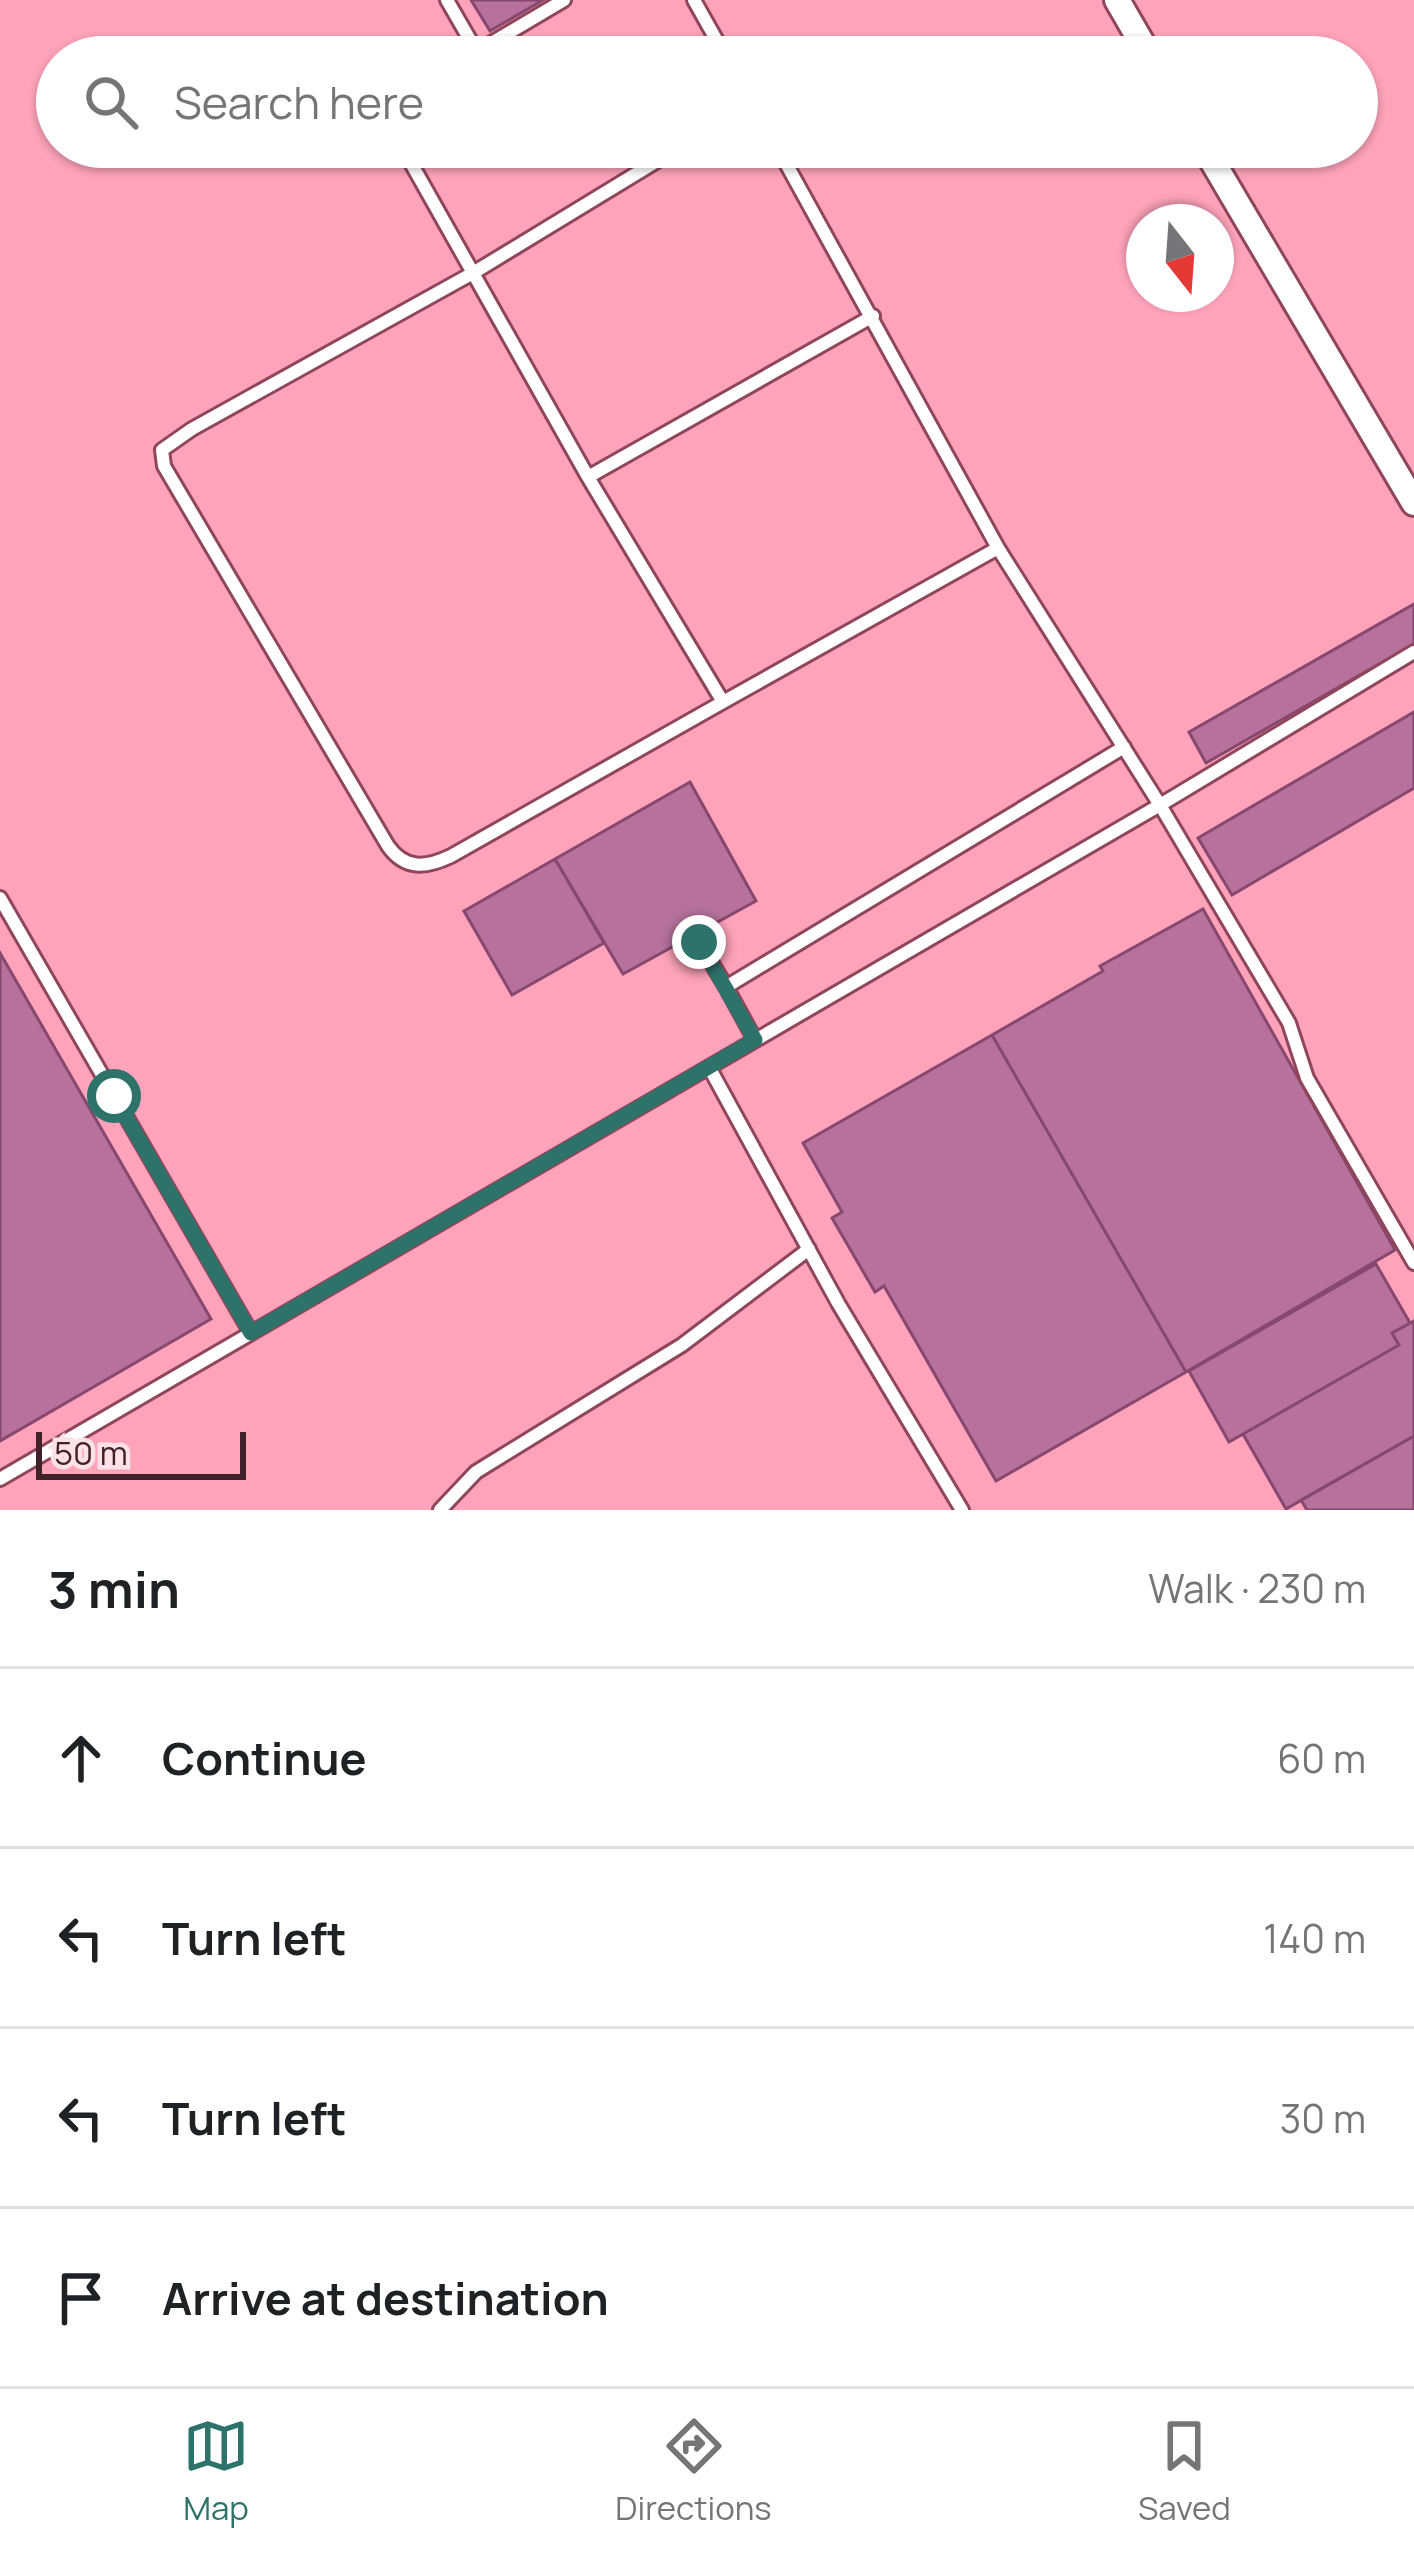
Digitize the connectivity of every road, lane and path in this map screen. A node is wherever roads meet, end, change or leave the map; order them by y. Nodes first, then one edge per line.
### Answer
1 (446, 0) edge
2 (564, 0) edge
3 (694, 0) edge
4 (1117, 0) edge
5 (464, 36) edge
6 (503, 36) edge
7 (714, 36) edge
8 (1138, 36) edge
9 (414, 168) edge
10 (646, 168) edge
11 (789, 168) edge
12 (1216, 168) edge
13 (473, 273) junction
14 (873, 316) junction
15 (588, 476) junction
16 (1414, 503) edge
17 (998, 548) junction
18 (1414, 652) edge
19 (722, 702) junction
20 (1124, 747) junction
21 (1160, 805) junction
22 (0, 898) edge
23 (699, 942) dead end
24 (726, 987) junction
25 (755, 1040) junction
26 (709, 1067) junction
27 (808, 1249) junction
28 (1414, 1263) edge
29 (251, 1333) junction
30 (0, 1479) edge
31 (440, 1510) edge
32 (962, 1510) edge

1 - 5 lane
2 - 6 lane
3 - 7 lane
4 - 8 street
9 - 13 lane
10 - 13 lane
11 - 14 lane
12 - 16 street
13 - 15 lane
13 - 19 lane
14 - 15 lane
14 - 17 lane
15 - 19 lane
17 - 19 lane
17 - 20 lane
18 - 21 lane
20 - 21 lane
20 - 24 lane
21 - 25 lane
21 - 28 lane
22 - 29 lane
23 - 24 lane
24 - 25 lane
25 - 26 lane
26 - 27 lane
26 - 29 lane
27 - 31 lane
27 - 32 lane
29 - 30 lane

